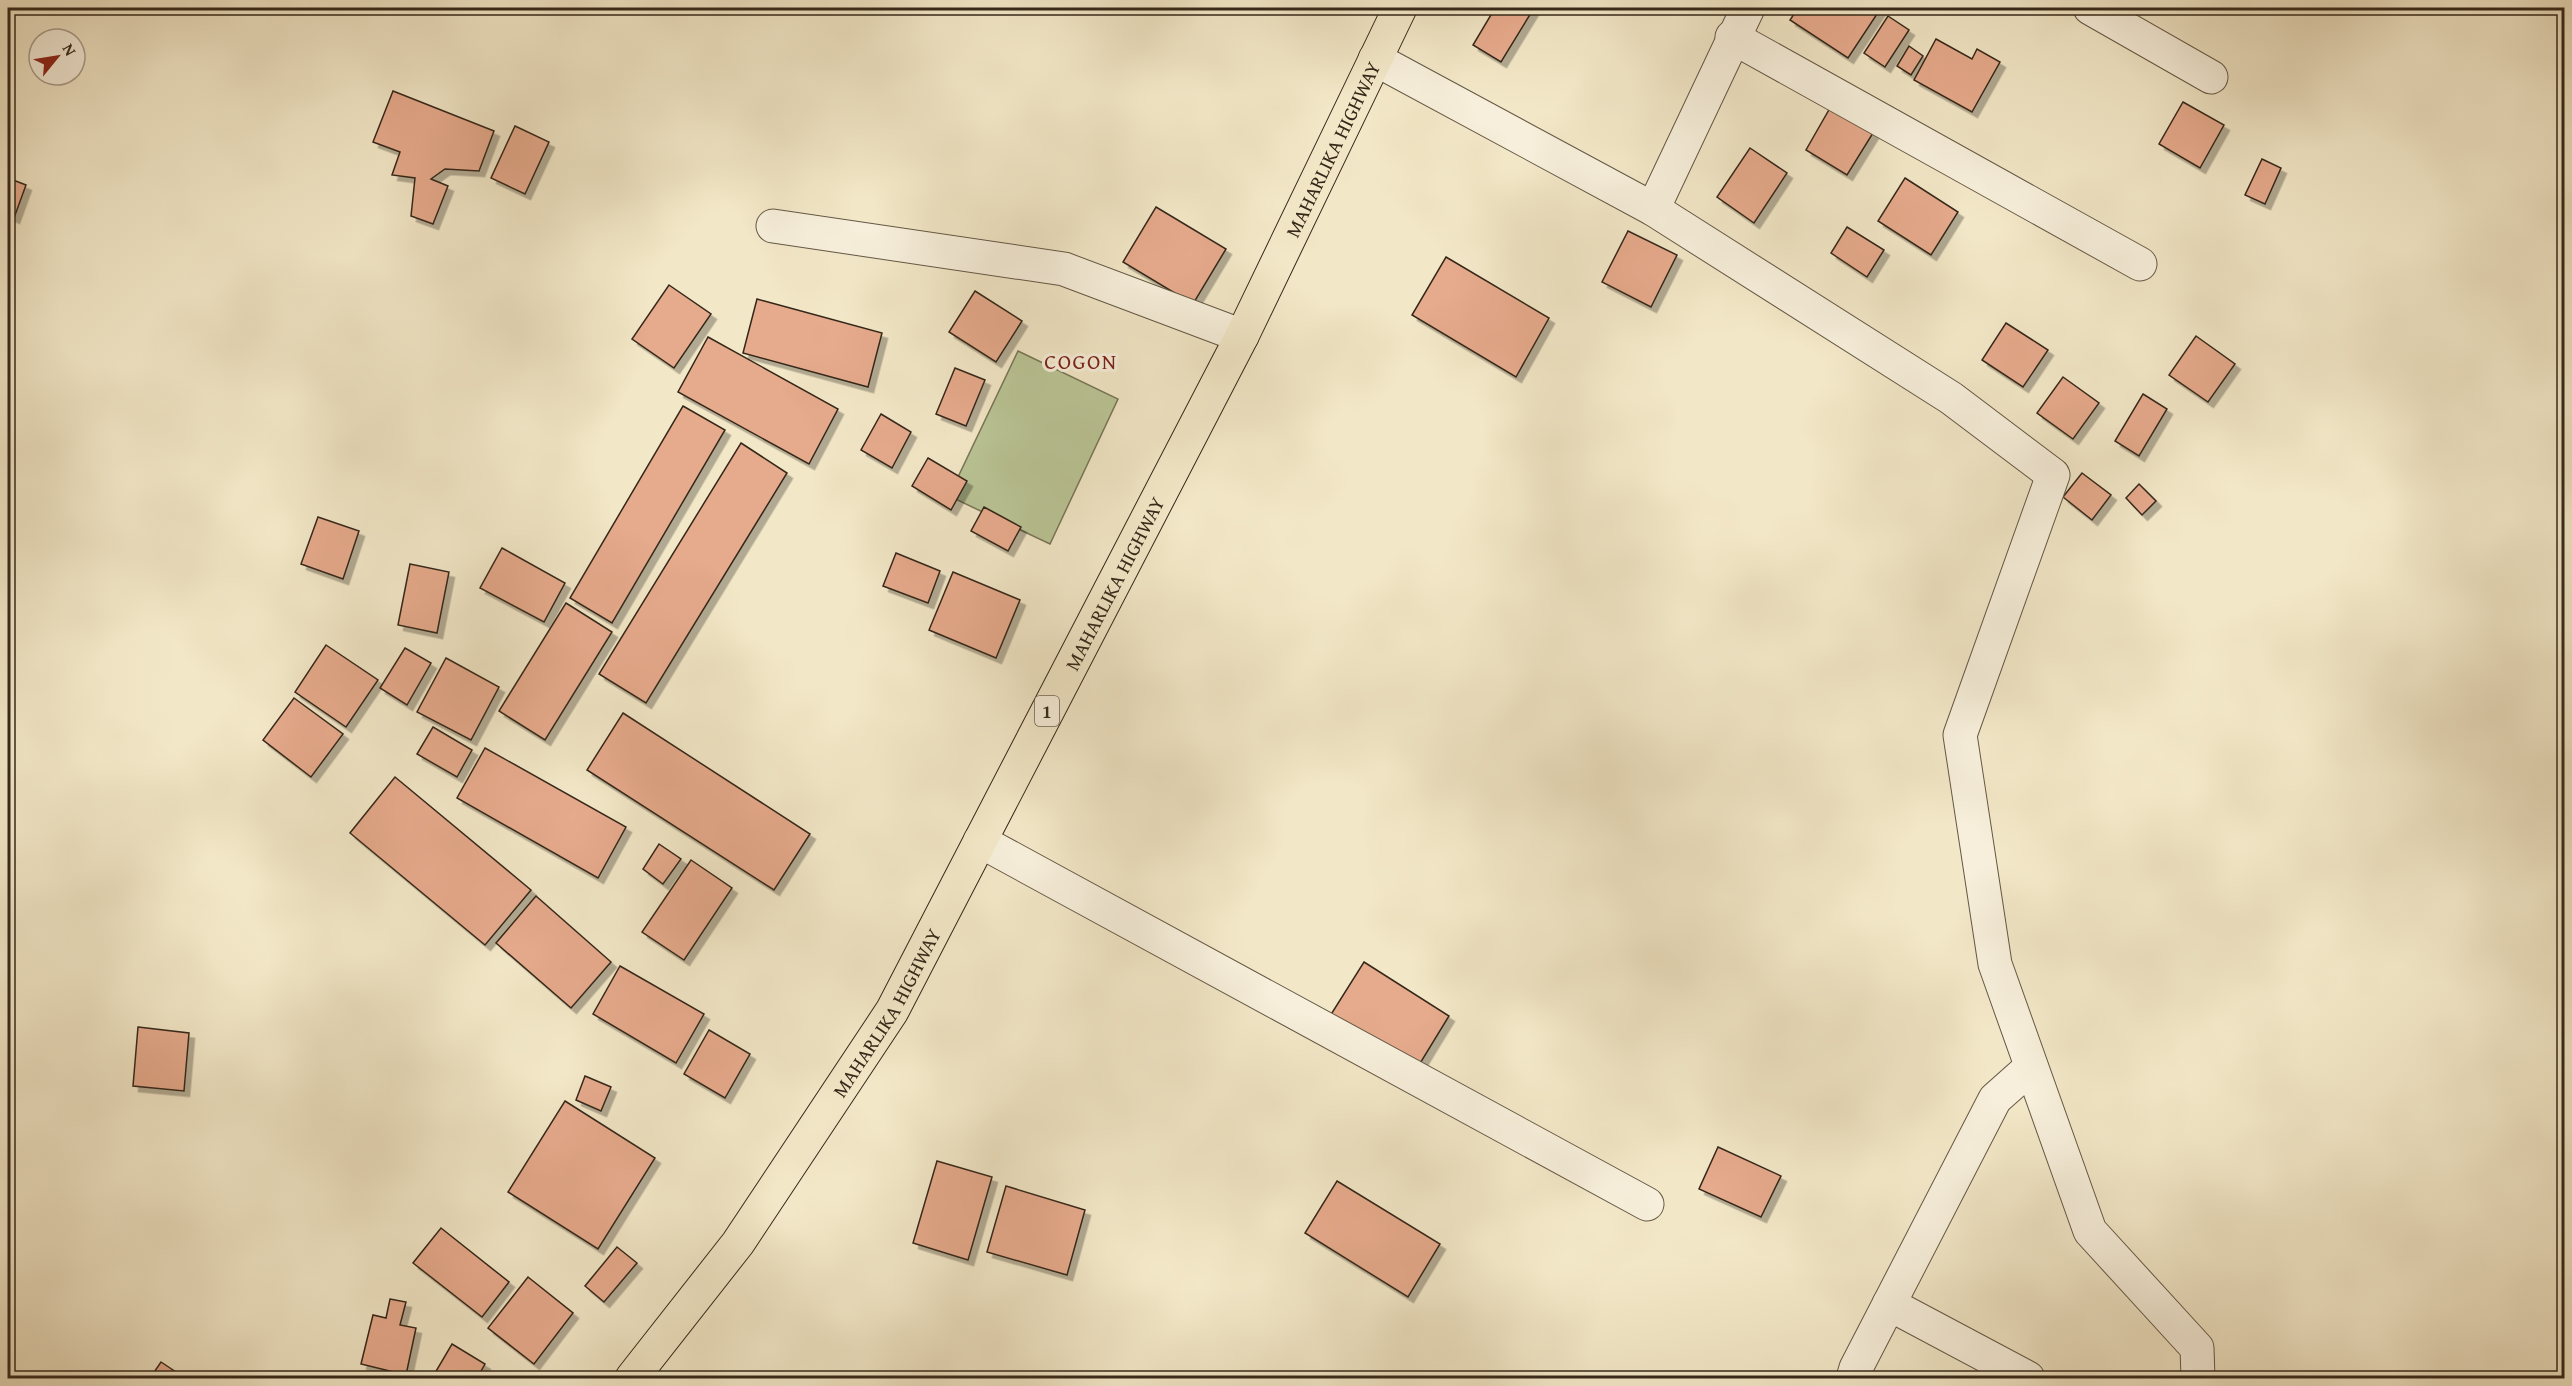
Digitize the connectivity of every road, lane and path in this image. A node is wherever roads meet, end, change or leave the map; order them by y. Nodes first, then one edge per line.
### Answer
1 (1400, 8) edge
2 (1748, 8) edge
3 (2090, 8) edge
4 (1732, 37) junction
5 (1375, 59) junction
6 (2211, 77) dead end
7 (1653, 209) junction
8 (772, 226) dead end
9 (2140, 264) dead end
10 (1242, 336) junction
11 (980, 841) junction
12 (2031, 1067) junction
13 (1647, 1204) dead end
14 (1889, 1304) junction
15 (632, 1378) edge
16 (1853, 1378) edge
17 (2028, 1378) edge
18 (2198, 1378) edge

1 - 5 highway, MAHARLIKA HIGHWAY / 1
2 - 4 street
3 - 6 street
4 - 7 street
4 - 9 street
5 - 7 street
5 - 10 highway, MAHARLIKA HIGHWAY / 1
7 - 12 street
8 - 10 street
10 - 11 highway, MAHARLIKA HIGHWAY / 1
11 - 13 street
11 - 15 highway, MAHARLIKA HIGHWAY / 1
12 - 14 street
12 - 18 street
14 - 16 street
14 - 17 street

